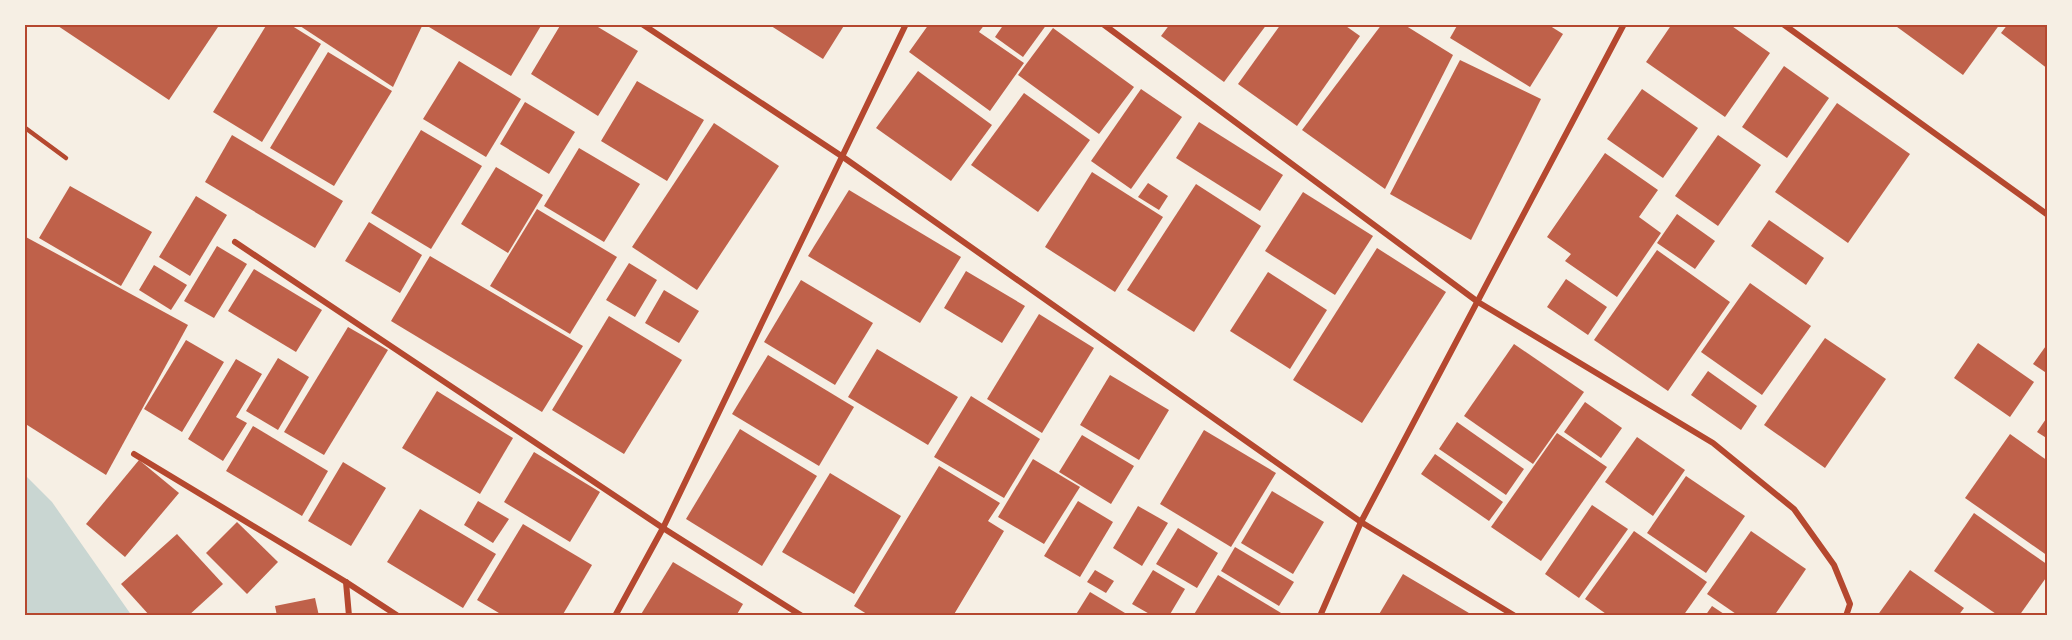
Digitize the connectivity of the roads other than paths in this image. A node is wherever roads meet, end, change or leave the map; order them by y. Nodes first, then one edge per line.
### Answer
1 (642, 24) edge
2 (906, 24) edge
3 (1103, 24) edge
4 (1624, 24) edge
5 (1783, 24) edge
6 (24, 128) edge
7 (843, 157) junction
8 (66, 158) dead end
9 (2048, 215) edge
10 (235, 242) dead end
11 (1478, 302) junction
12 (134, 454) dead end
13 (1361, 522) junction
14 (663, 528) junction
15 (346, 582) junction
16 (349, 616) edge
17 (398, 616) edge
18 (615, 616) edge
19 (802, 616) edge
20 (1320, 616) edge
21 (1515, 616) edge
22 (1846, 616) edge

1 - 7 street
2 - 7 street
3 - 11 street
4 - 11 street
5 - 9 street
6 - 8 lane
7 - 13 street
7 - 14 street
10 - 14 street
11 - 13 street
11 - 22 street
12 - 15 street
13 - 20 street
13 - 21 street
14 - 18 street
14 - 19 street
15 - 16 street
15 - 17 street

